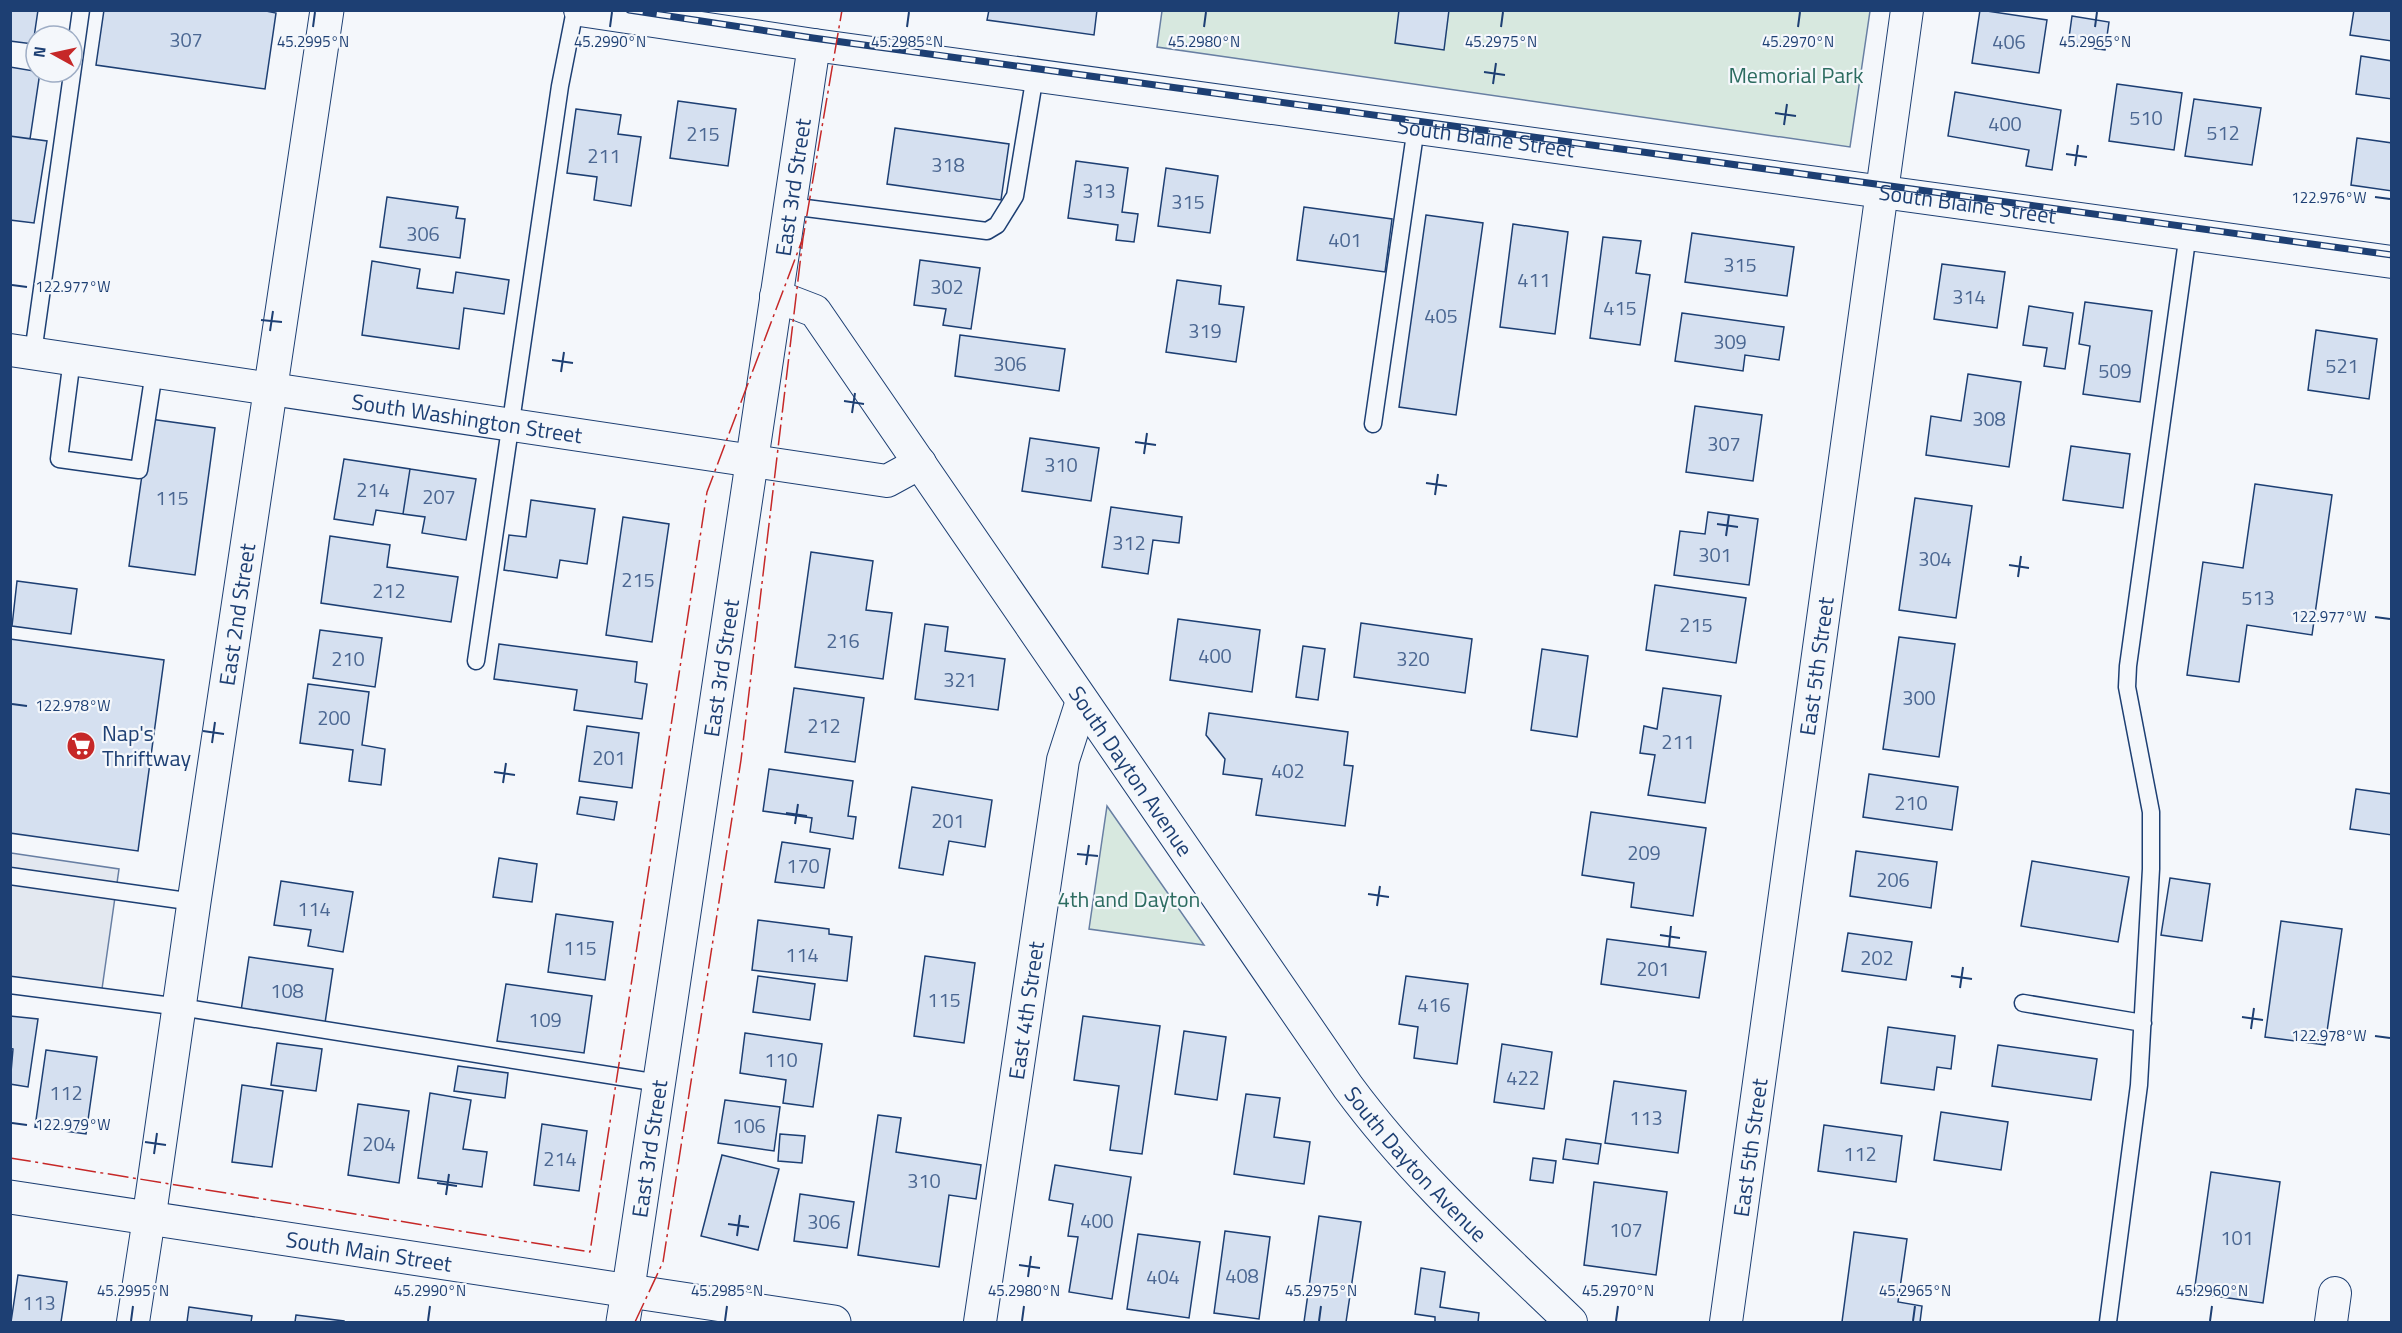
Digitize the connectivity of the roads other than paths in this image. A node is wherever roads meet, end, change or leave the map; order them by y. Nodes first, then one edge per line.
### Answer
1 (81, 10) edge
2 (327, 10) edge
3 (575, 10) edge
4 (580, 10) edge
5 (1907, 10) edge
6 (814, 45) junction
7 (1035, 75) junction
8 (1416, 127) junction
9 (1882, 190) junction
10 (790, 207) junction
11 (2188, 233) junction
12 (2391, 262) edge
13 (776, 296) junction
14 (22, 352) edge
15 (72, 359) junction
16 (154, 372) junction
17 (270, 389) junction
18 (1373, 424) dead end
19 (512, 425) junction
20 (752, 461) junction
21 (920, 463) junction
22 (476, 661) dead end
23 (1082, 701) junction
24 (10, 876) edge
25 (194, 902) junction
26 (10, 985) edge
27 (2023, 1003) dead end
28 (180, 1007) junction
29 (2143, 1023) junction
30 (658, 1083) junction
31 (10, 1197) edge
32 (149, 1218) junction
33 (628, 1291) junction
34 (133, 1323) edge
35 (623, 1323) edge
36 (834, 1323) edge
37 (980, 1323) edge
38 (1571, 1323) edge
39 (1726, 1323) edge
40 (2108, 1323) edge

1 - 14 lane
2 - 17 street, East 2nd Street
3 - 19 lane
4 - 6 street, South Blaine Street
5 - 9 street, East 5th Street
6 - 7 street, South Blaine Street
6 - 10 street, East 3rd Street
7 - 8 street, South Blaine Street
7 - 10 lane
8 - 9 street, South Blaine Street
8 - 18 lane
9 - 11 street, South Blaine Street
9 - 39 street, East 5th Street
10 - 13 street, East 3rd Street
11 - 12 street, South Blaine Street
11 - 29 lane
13 - 20 street, East 3rd Street
13 - 21 street, South Dayton Avenue
14 - 15 street, South Washington Street
15 - 16 street, South Washington Street
15 - 16 lane
16 - 17 street, South Washington Street
17 - 19 street, South Washington Street
17 - 25 street, East 2nd Street
19 - 20 street, South Washington Street
19 - 22 lane
20 - 21 street, South Washington Street
20 - 30 street, East 3rd Street
21 - 23 street, South Dayton Avenue
23 - 37 street, East 4th Street
23 - 38 street, South Dayton Avenue
24 - 25 lane
25 - 28 street, East 2nd Street
26 - 28 lane
27 - 29 lane
28 - 30 lane
28 - 32 street, East 2nd Street
29 - 40 lane
30 - 33 street, East 3rd Street
31 - 32 street, South Main Street
32 - 33 street, South Main Street
32 - 34 street
33 - 35 street
33 - 36 street, South Main Street

